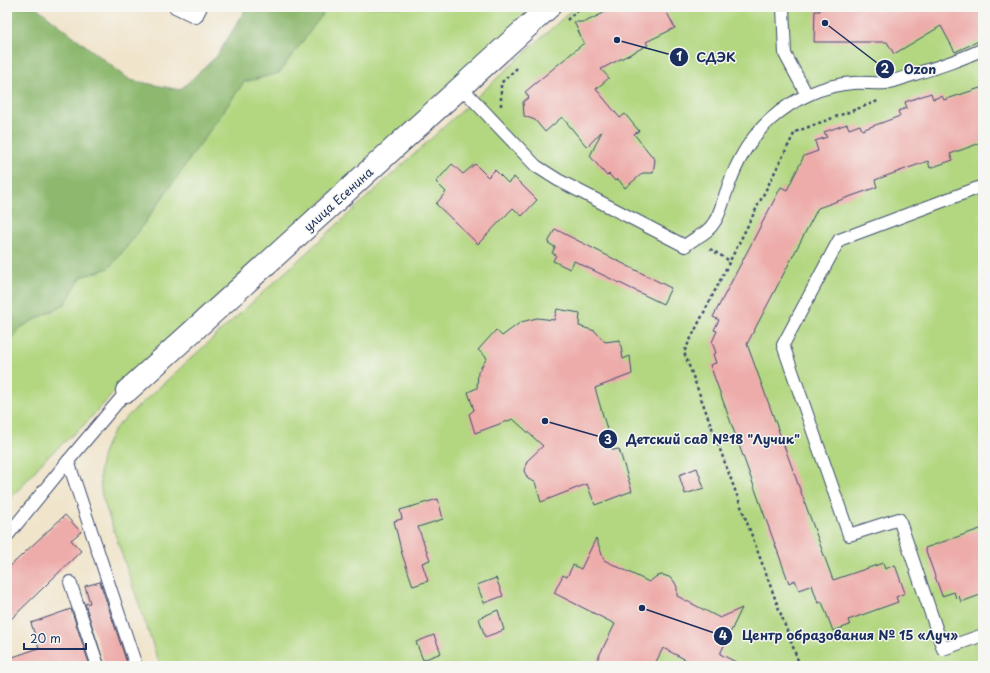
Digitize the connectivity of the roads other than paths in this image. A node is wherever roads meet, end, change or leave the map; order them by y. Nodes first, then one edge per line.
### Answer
1 (175, 7) edge
2 (201, 7) edge
3 (549, 7) edge
4 (783, 7) edge
5 (983, 49) edge
6 (461, 87) junction
7 (806, 95) junction
8 (983, 186) edge
9 (127, 391) joint
10 (68, 460) junction
11 (7, 536) edge
12 (70, 582) dead end
13 (983, 635) edge
14 (98, 666) edge
15 (136, 666) edge

1 - 2 lane
3 - 6 street, улица Есенина
4 - 7 lane
5 - 7 lane
6 - 7 lane
6 - 9 street, улица Есенина
8 - 13 lane
9 - 10 lane
10 - 11 lane
10 - 15 lane
12 - 14 lane

